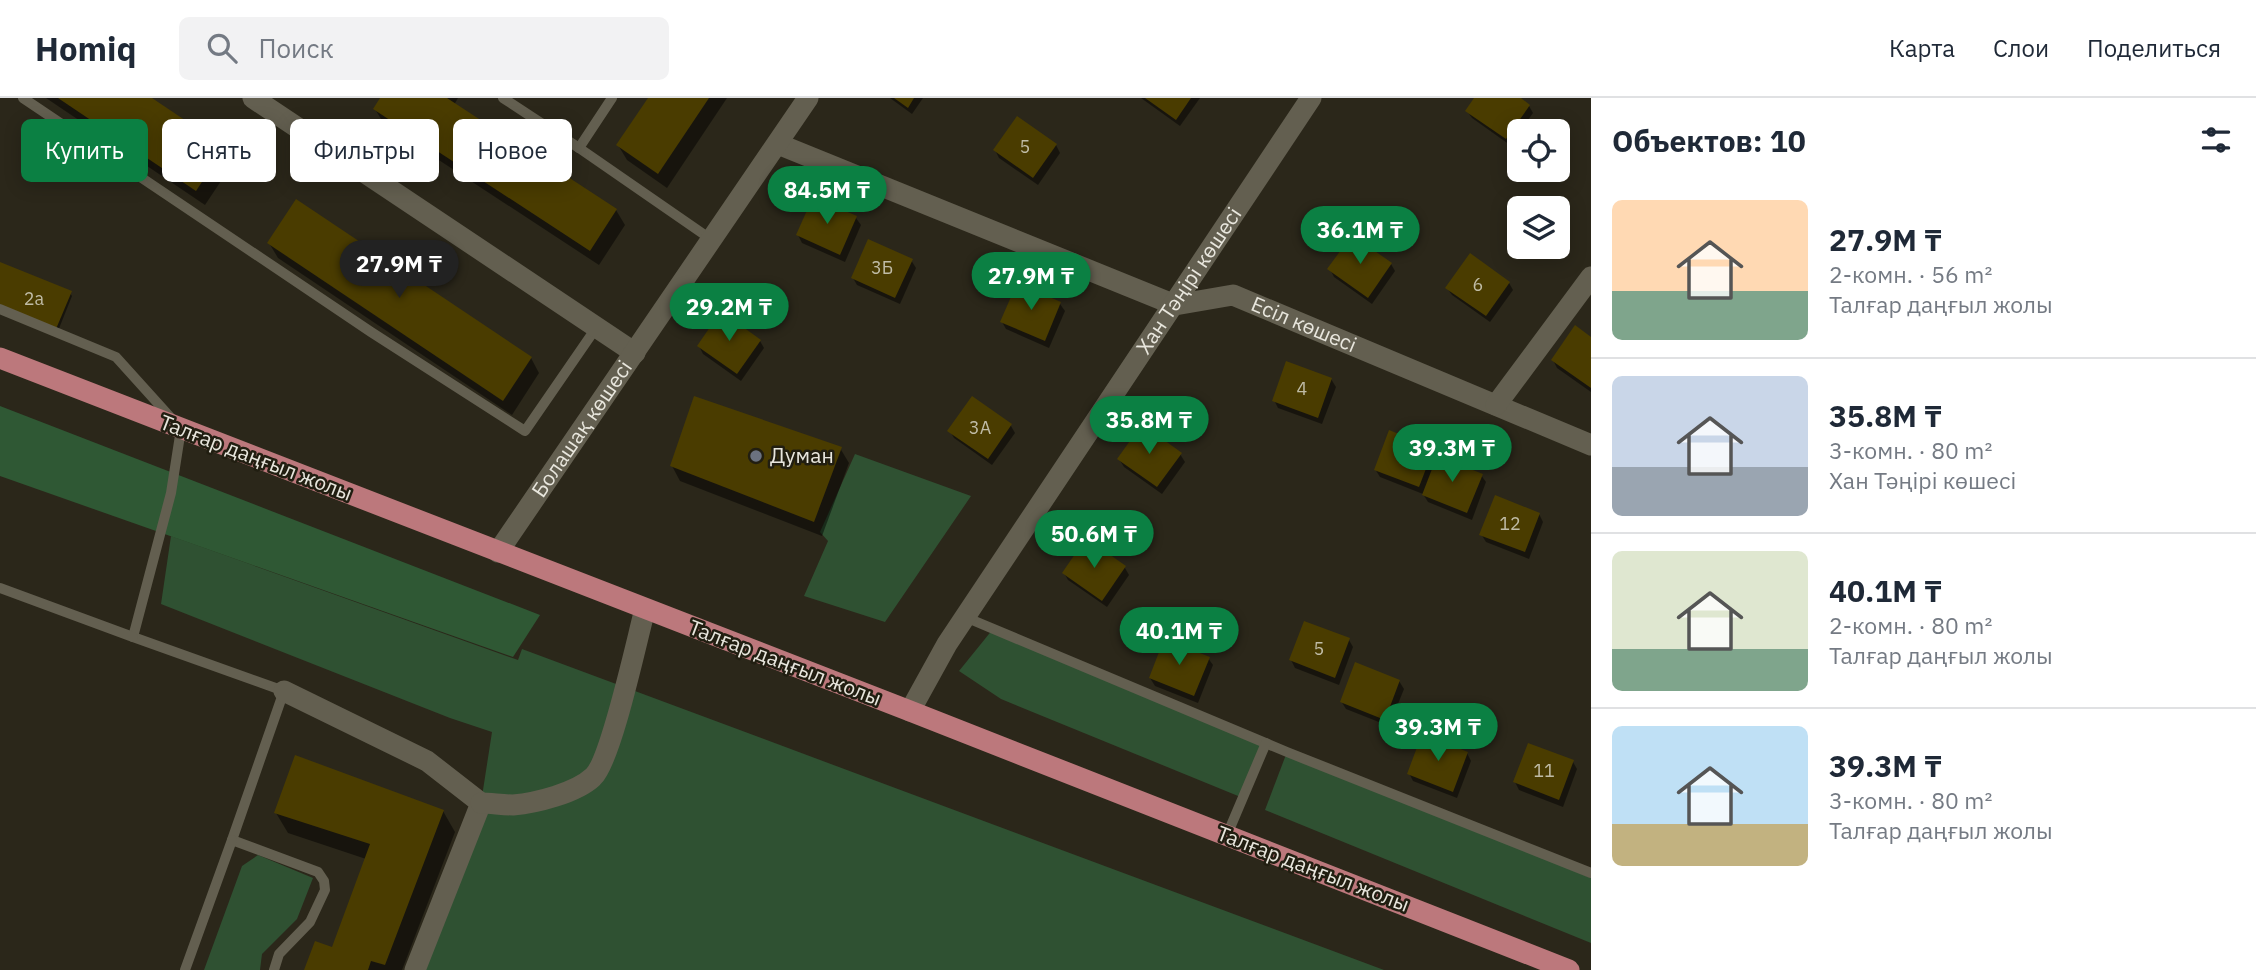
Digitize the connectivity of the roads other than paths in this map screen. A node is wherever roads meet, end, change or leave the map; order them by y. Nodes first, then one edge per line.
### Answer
1 (23, 98) edge
2 (253, 98) edge
3 (503, 98) edge
4 (612, 98) edge
5 (808, 98) edge
6 (1311, 98) edge
7 (778, 144) junction
8 (579, 148) junction
9 (712, 240) junction
10 (1591, 277) edge
11 (1175, 305) junction
12 (0, 309) edge
13 (596, 328) junction
14 (635, 353) junction
15 (0, 358) edge
16 (1496, 405) junction
17 (181, 429) junction
18 (1591, 446) edge
19 (498, 552) junction
20 (0, 588) edge
21 (645, 609) junction
22 (965, 617) junction
23 (133, 637) junction
24 (284, 691) junction
25 (910, 711) junction
26 (1266, 743) junction
27 (481, 803) junction
28 (1227, 835) junction
29 (232, 840) junction
30 (1591, 873) edge
31 (1558, 968) edge
32 (185, 970) edge
33 (274, 970) edge
34 (415, 970) edge

1 - 13 lane
2 - 13 street
3 - 8 lane
4 - 8 lane
5 - 7 street, Болашақ көшесі
6 - 11 street, Хан Тәңірі көшесі
7 - 9 street, Болашақ көшесі
7 - 11 street
8 - 9 lane
9 - 14 street, Болашақ көшесі
10 - 16 street
11 - 16 street, Есіл көшесі
11 - 22 street, Хан Тәңірі көшесі
12 - 17 lane
13 - 14 street
14 - 19 street, Болашақ көшесі
15 - 17 main road, Талғар даңғыл жолы
16 - 18 street, Есіл көшесі
17 - 19 main road, Талғар даңғыл жолы
17 - 23 lane
19 - 21 main road, Талғар даңғыл жолы
20 - 23 lane
21 - 25 main road, Талғар даңғыл жолы
21 - 27 street
22 - 25 street, Хан Тәңірі көшесі
22 - 26 lane
23 - 24 lane
24 - 27 street
24 - 29 lane
25 - 28 main road, Талғар даңғыл жолы
26 - 28 lane
26 - 30 lane
27 - 34 street
28 - 31 main road, Талғар даңғыл жолы
29 - 32 lane
29 - 33 lane

